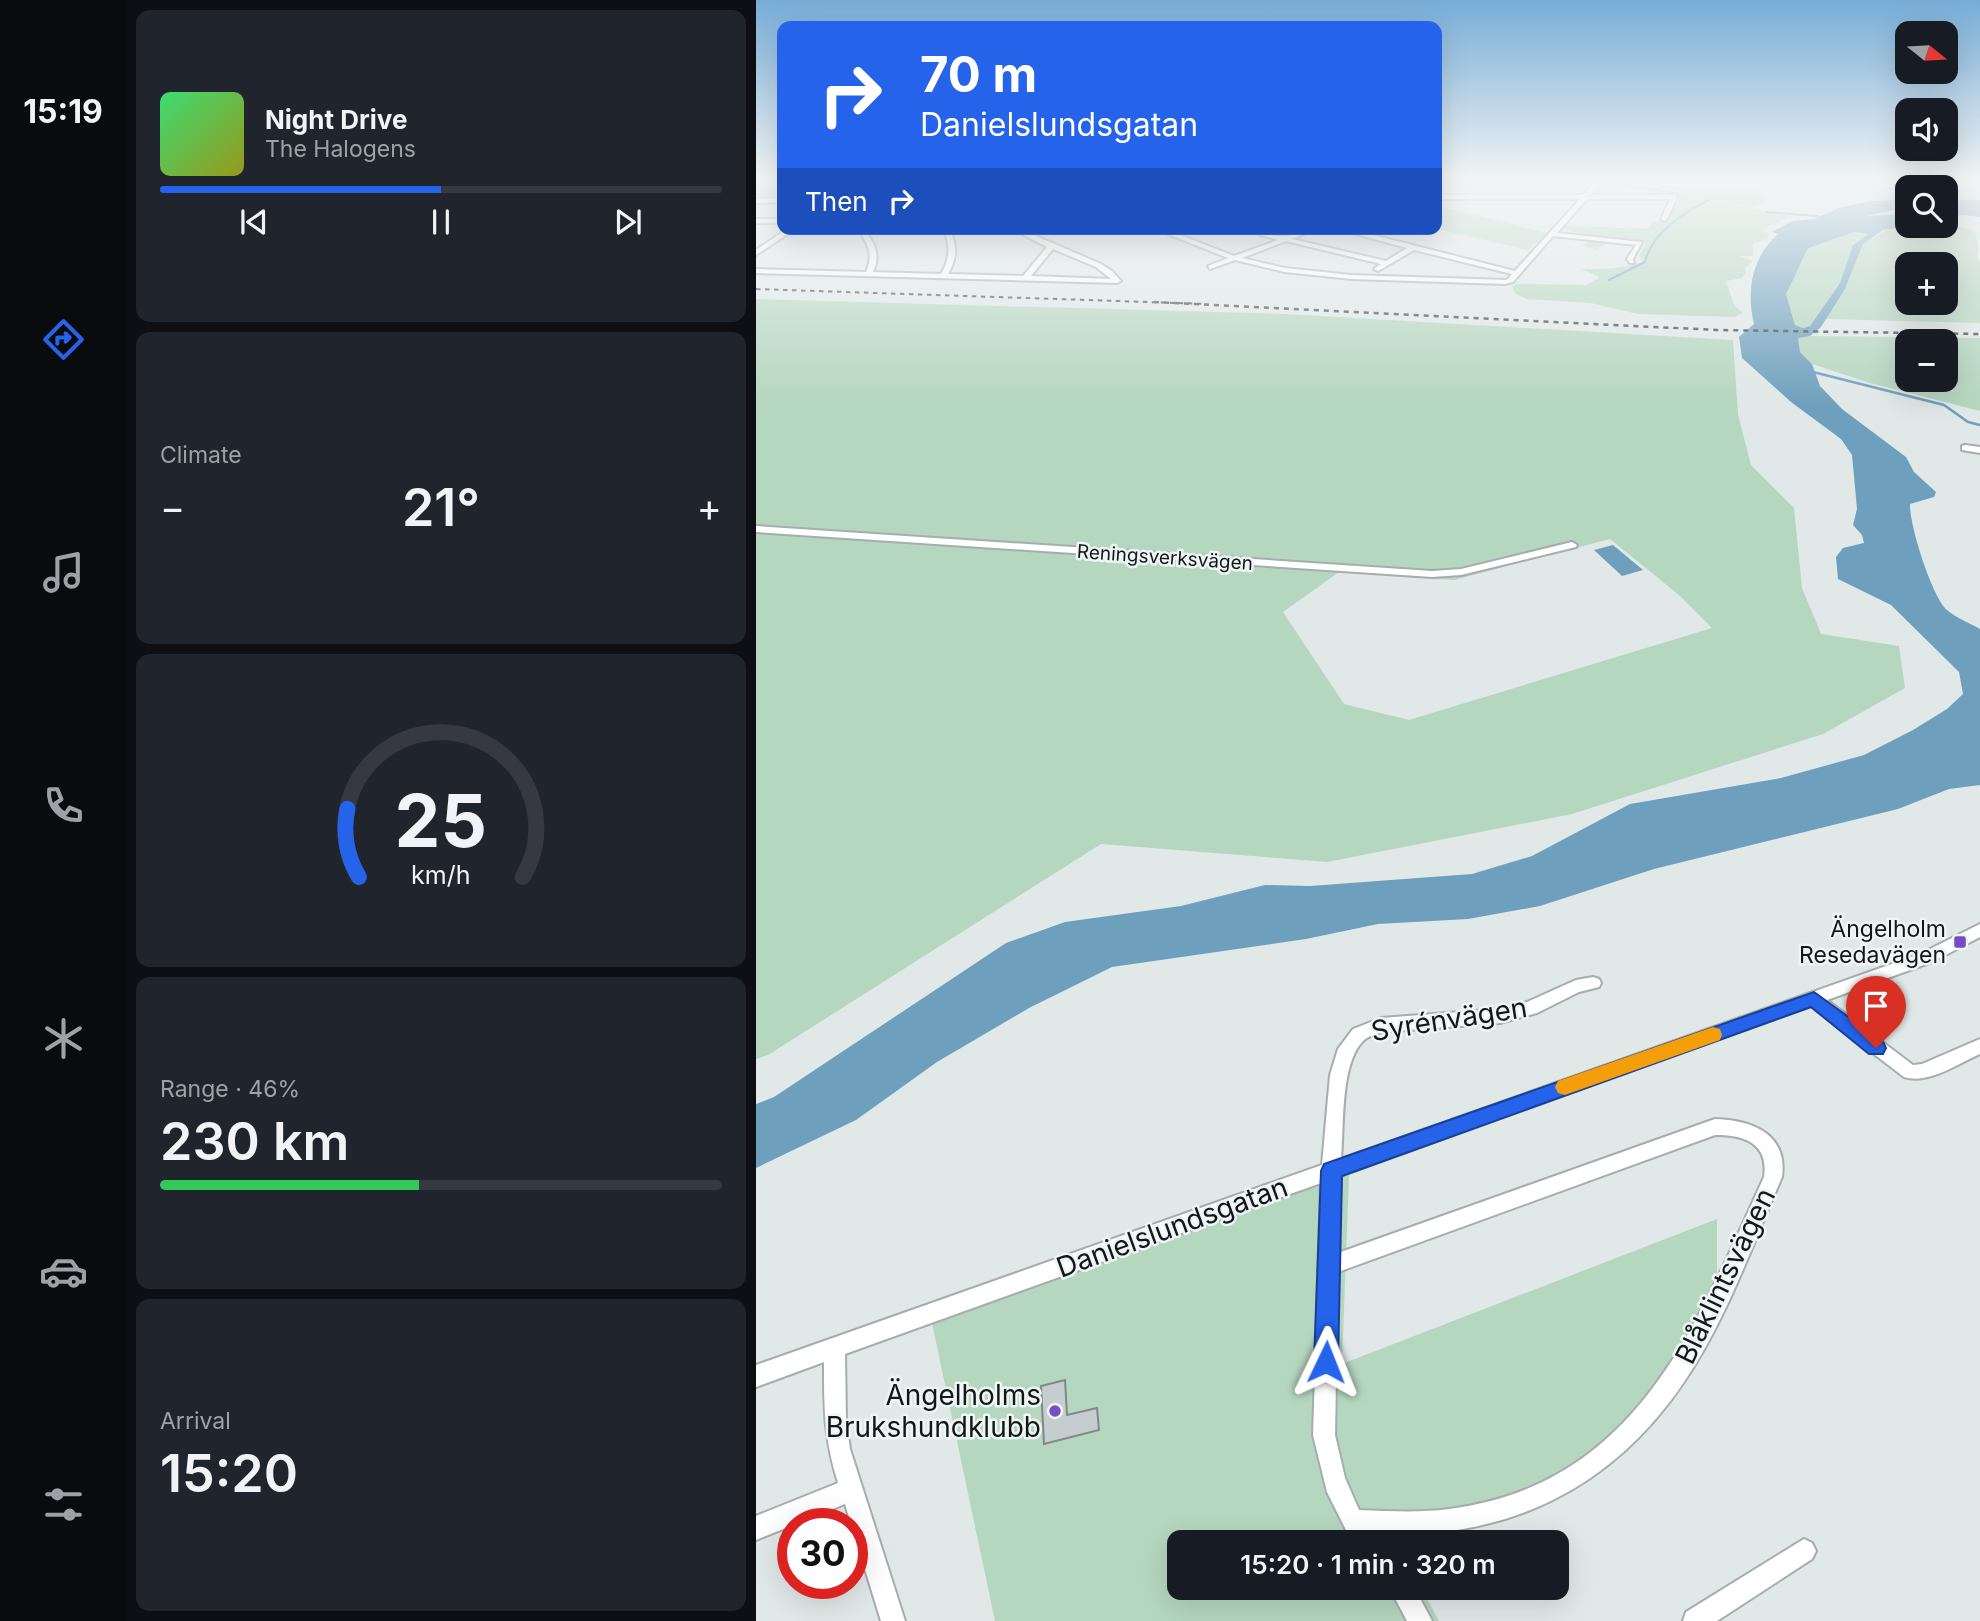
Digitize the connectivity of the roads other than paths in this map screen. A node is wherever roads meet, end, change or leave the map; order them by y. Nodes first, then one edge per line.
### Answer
1 (875, 256) edge
2 (954, 256) edge
3 (1044, 256) edge
4 (1070, 256) edge
5 (1228, 256) edge
6 (1241, 256) edge
7 (1350, 256) edge
8 (1397, 256) edge
9 (1451, 256) edge
10 (1532, 256) edge
11 (1632, 256) edge
12 (1234, 258) junction
13 (1632, 262) dead end
14 (1384, 263) junction
15 (1210, 267) dead end
16 (756, 271) edge
17 (869, 273) junction
18 (1517, 273) junction
19 (943, 277) junction
20 (1370, 278) junction
21 (1024, 280) junction
22 (1505, 282) junction
23 (1506, 293) dead end
24 (1965, 448) dead end
25 (1980, 450) edge
26 (756, 529) edge
27 (1572, 545) dead end
28 (1980, 930) edge
29 (1593, 983) dead end
30 (1814, 999) junction
31 (1980, 1046) edge
32 (1331, 1171) junction
33 (1329, 1266) junction
34 (835, 1348) junction
35 (756, 1376) edge
36 (850, 1490) junction
37 (1353, 1521) junction
38 (756, 1528) edge
39 (1359, 1530) edge
40 (1804, 1551) dead end
41 (1408, 1600) edge
42 (893, 1621) edge
43 (1420, 1621) edge
44 (1695, 1621) edge

1 - 17 street
2 - 19 street
3 - 21 street
4 - 21 street
5 - 12 street
6 - 12 street
7 - 14 street
8 - 14 street
9 - 18 street
10 - 18 street
11 - 13 street
12 - 15 street
12 - 20 street
14 - 20 street
16 - 17 street
17 - 19 street
18 - 22 street
19 - 21 street
20 - 22 street
22 - 23 street
24 - 25 street
26 - 27 street, Reningsverksvägen
28 - 30 street, Danielslundsgatan
29 - 32 street, Syrénvägen
30 - 31 street
30 - 32 street, Danielslundsgatan
32 - 33 street, Syrénvägen
32 - 34 street, Danielslundsgatan
33 - 37 street, Syrénvägen
33 - 37 street, Blåklintsvägen
34 - 35 street, Danielslundsgatan
34 - 36 street
36 - 38 street
36 - 42 street
37 - 39 street, Syrénvägen
40 - 44 street
41 - 43 street

